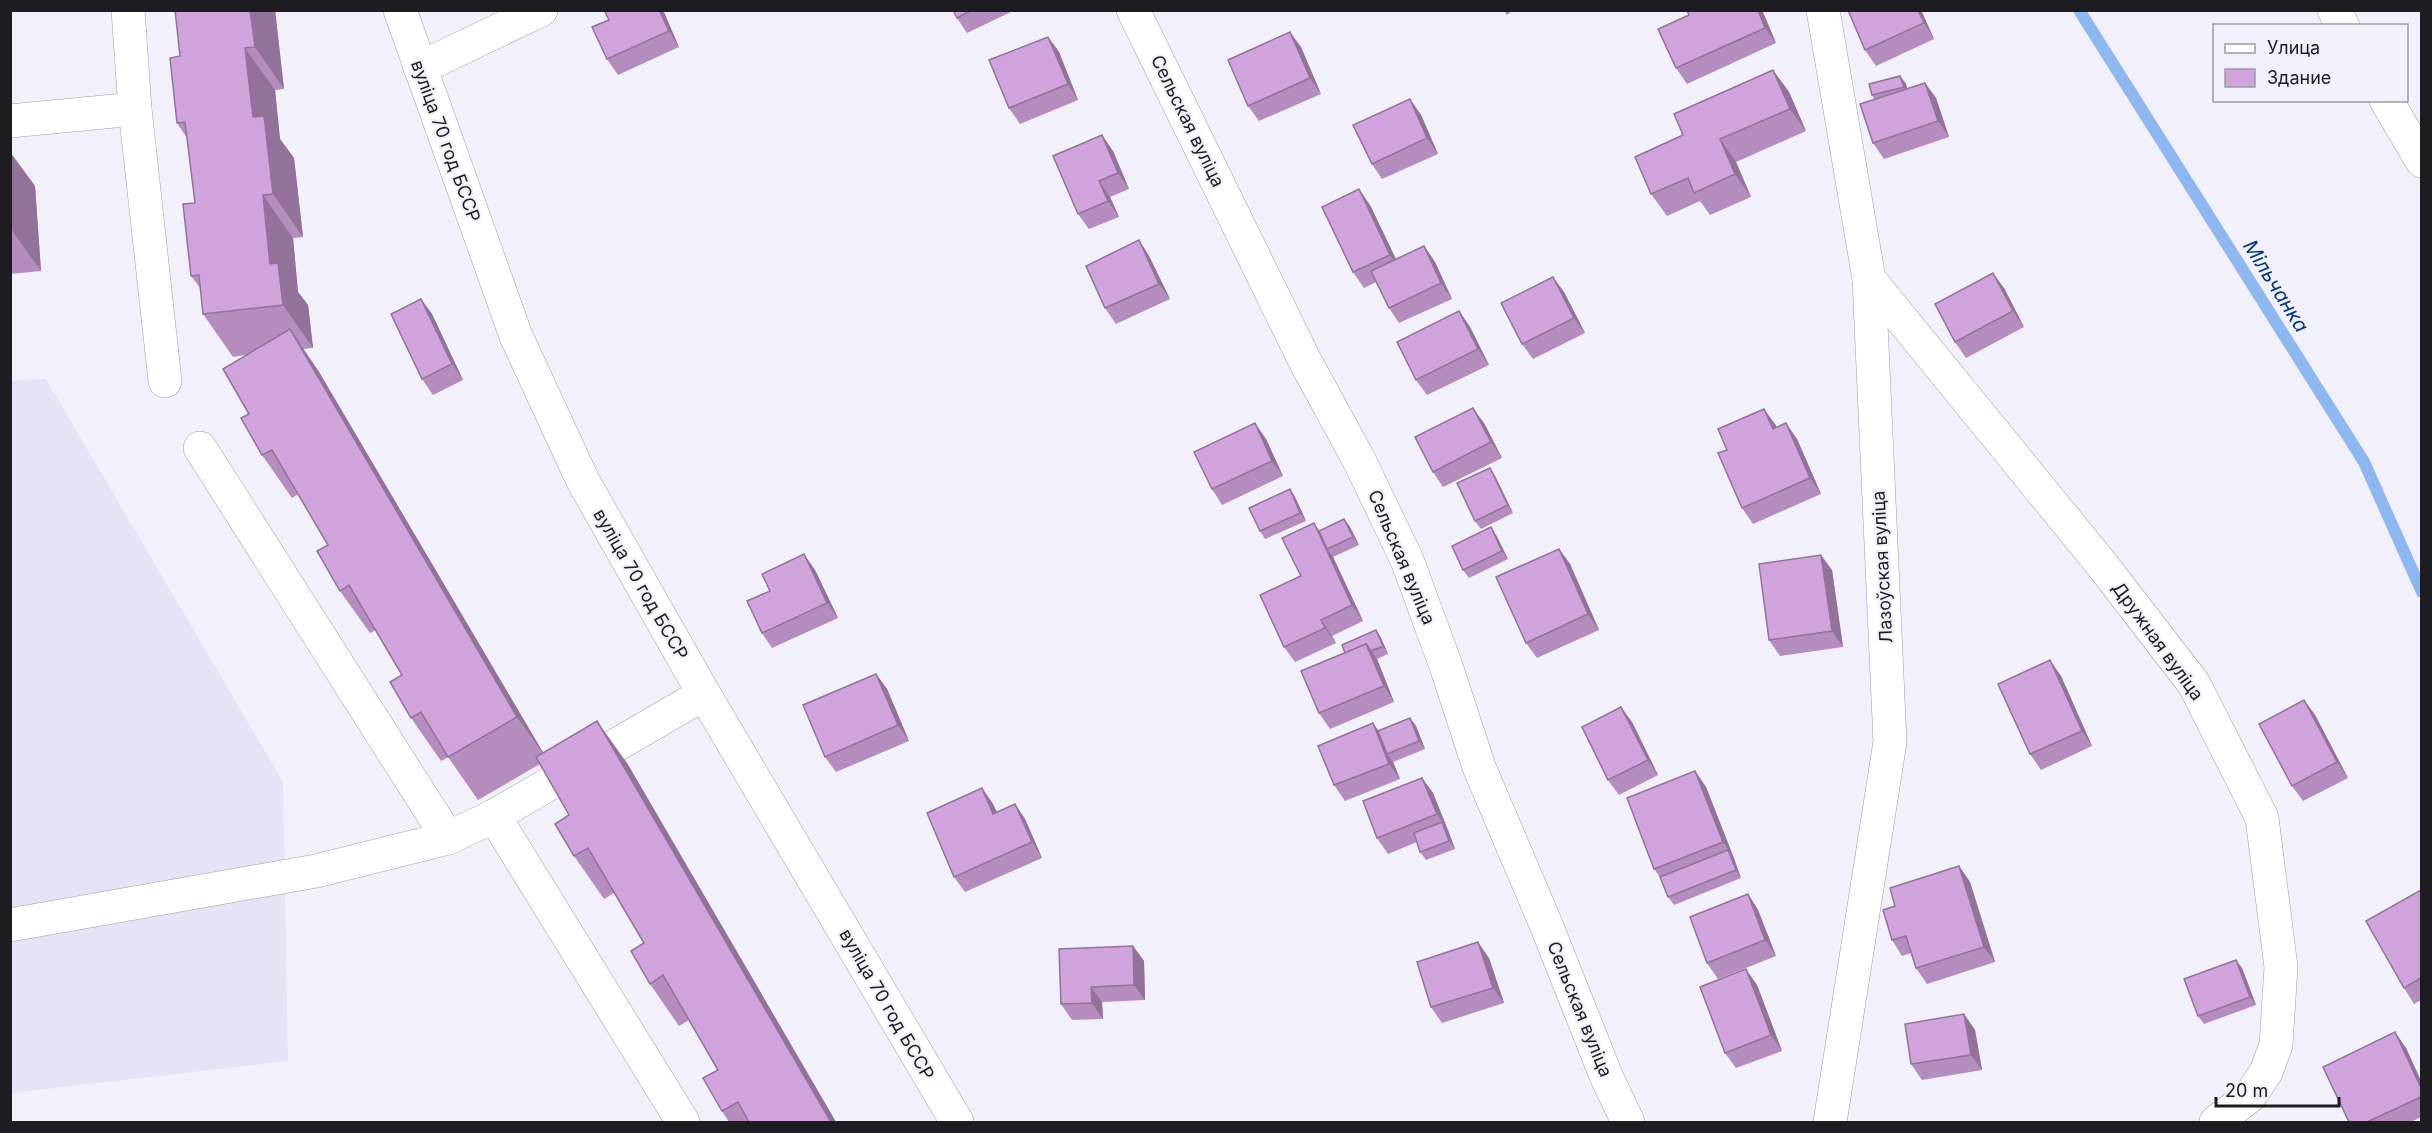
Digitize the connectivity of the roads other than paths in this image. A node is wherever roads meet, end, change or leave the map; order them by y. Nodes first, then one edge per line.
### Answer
1 (128, 10) edge
2 (400, 10) edge
3 (541, 10) edge
4 (1133, 10) edge
5 (1823, 10) edge
6 (2334, 10) edge
7 (2342, 24) edge
8 (420, 68) junction
9 (2387, 102) edge
10 (135, 109) junction
11 (10, 121) edge
12 (2421, 161) edge
13 (1869, 279) junction
14 (165, 381) dead end
15 (200, 448) dead end
16 (704, 694) junction
17 (494, 816) junction
18 (448, 838) junction
19 (10, 925) edge
20 (683, 1122) edge
21 (957, 1122) edge
22 (1628, 1122) edge
23 (1830, 1122) edge
24 (2216, 1122) edge

1 - 10 street
2 - 8 street, вуліца 70 год БССР
3 - 8 street
4 - 22 street, Сельская вуліца
5 - 13 street, Лазоўская вуліца
6 - 7 street
8 - 16 street, вуліца 70 год БССР
9 - 12 street
10 - 11 street
10 - 14 street
13 - 23 street, Лазоўская вуліца
13 - 24 street, Дружная вуліца
15 - 18 street
16 - 17 street
16 - 21 street, вуліца 70 год БССР
17 - 18 street
17 - 20 street
18 - 19 street

